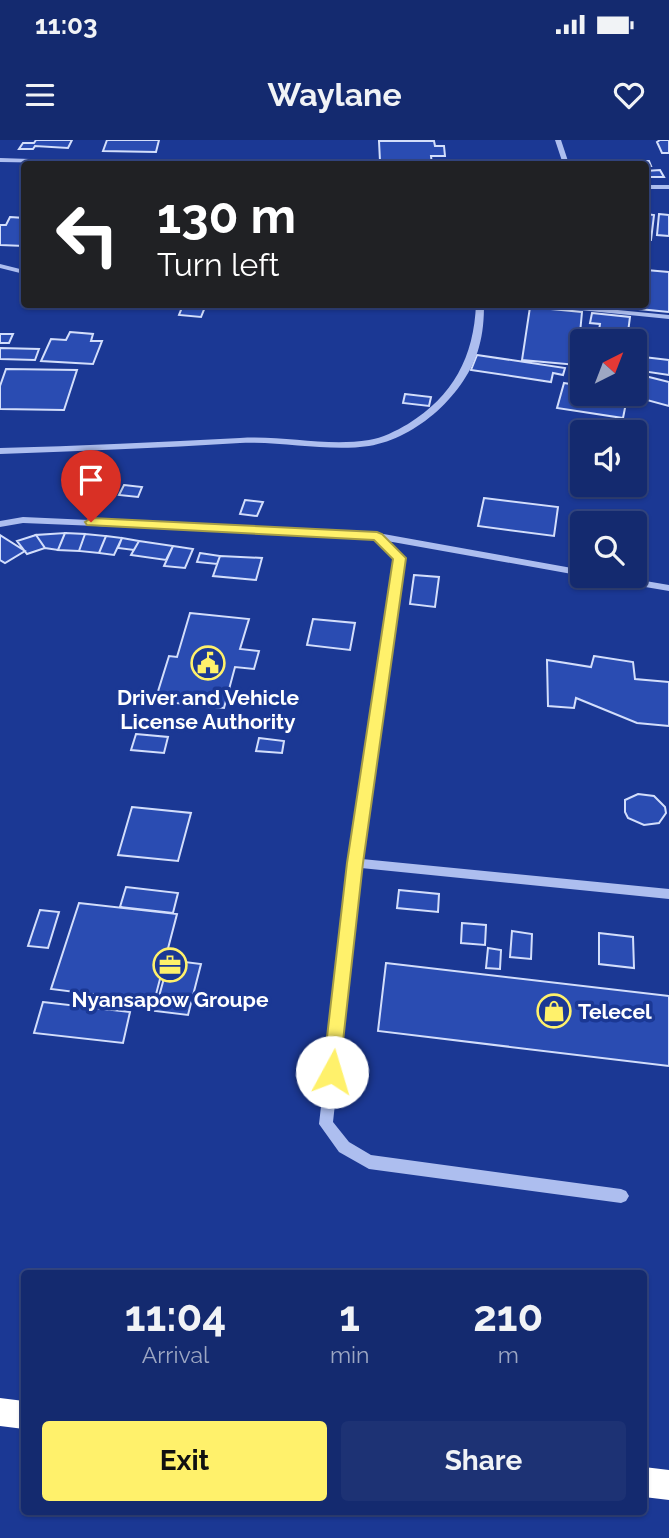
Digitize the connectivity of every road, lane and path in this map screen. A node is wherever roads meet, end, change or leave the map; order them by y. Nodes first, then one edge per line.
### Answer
1 (558, 140) edge
2 (0, 160) edge
3 (30, 161) edge
4 (565, 161) edge
5 (649, 187) edge
6 (669, 187) edge
7 (0, 266) edge
8 (21, 271) edge
9 (480, 308) edge
10 (569, 308) edge
11 (669, 317) edge
12 (0, 451) edge
13 (0, 524) edge
14 (377, 536) junction
15 (570, 571) edge
16 (647, 585) edge
17 (669, 589) edge
18 (355, 863) junction
19 (669, 894) edge
20 (621, 1196) dead end
21 (0, 1412) edge
22 (21, 1415) edge
23 (647, 1482) edge
24 (669, 1485) edge

1 - 4 street
2 - 3 street
5 - 6 street
7 - 8 street
9 - 12 street
10 - 11 street
13 - 14 street
14 - 15 street
14 - 18 street
16 - 17 street
18 - 19 street
18 - 20 street
21 - 22 highway
23 - 24 highway

